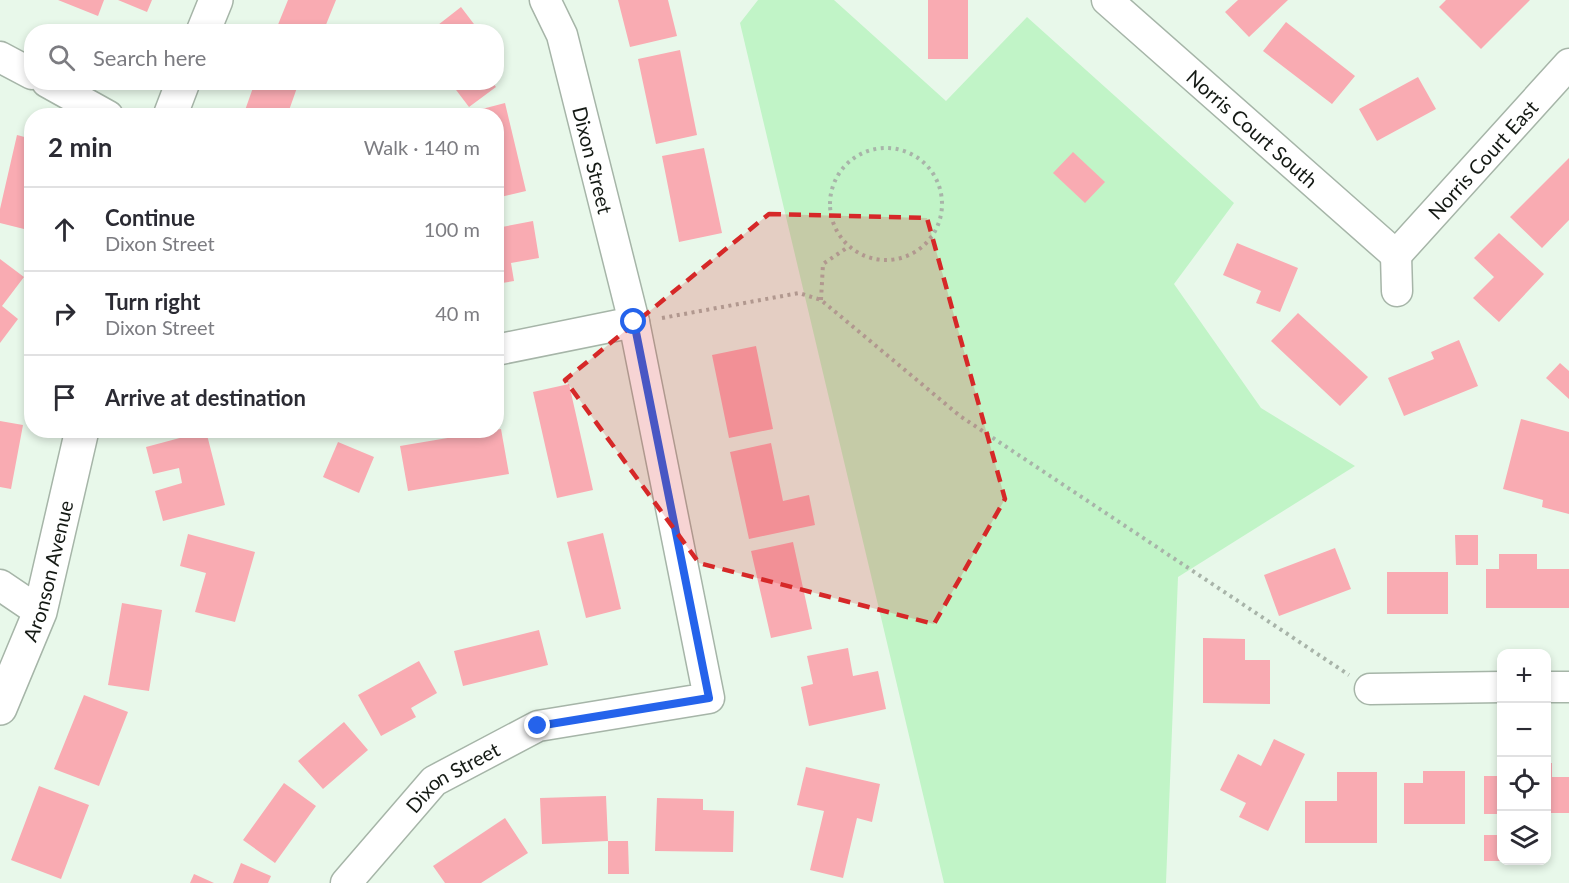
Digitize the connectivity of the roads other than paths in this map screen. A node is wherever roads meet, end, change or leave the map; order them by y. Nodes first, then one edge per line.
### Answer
1 (216, 0) edge
2 (545, 0) edge
3 (1107, 0) edge
4 (206, 24) edge
5 (0, 57) edge
6 (1569, 64) edge
7 (24, 70) edge
8 (61, 90) edge
9 (180, 90) edge
10 (94, 108) edge
11 (173, 108) edge
12 (1396, 255) junction
13 (1397, 291) dead end
14 (634, 322) junction
15 (504, 348) edge
16 (80, 438) edge
17 (0, 585) edge
18 (39, 612) junction
19 (1497, 687) edge
20 (1551, 687) edge
21 (1569, 687) edge
22 (1370, 689) road end
23 (0, 708) edge
24 (346, 883) edge

1 - 4 street
2 - 14 street, Dixon Street
3 - 12 street, Norris Court South
5 - 7 street
6 - 12 street, Norris Court East
8 - 10 street
9 - 11 street
12 - 13 street
14 - 15 street
14 - 24 street, Dixon Street
16 - 18 street, Aronson Avenue
17 - 18 street
18 - 23 street, Aronson Avenue
19 - 22 street
20 - 21 street

